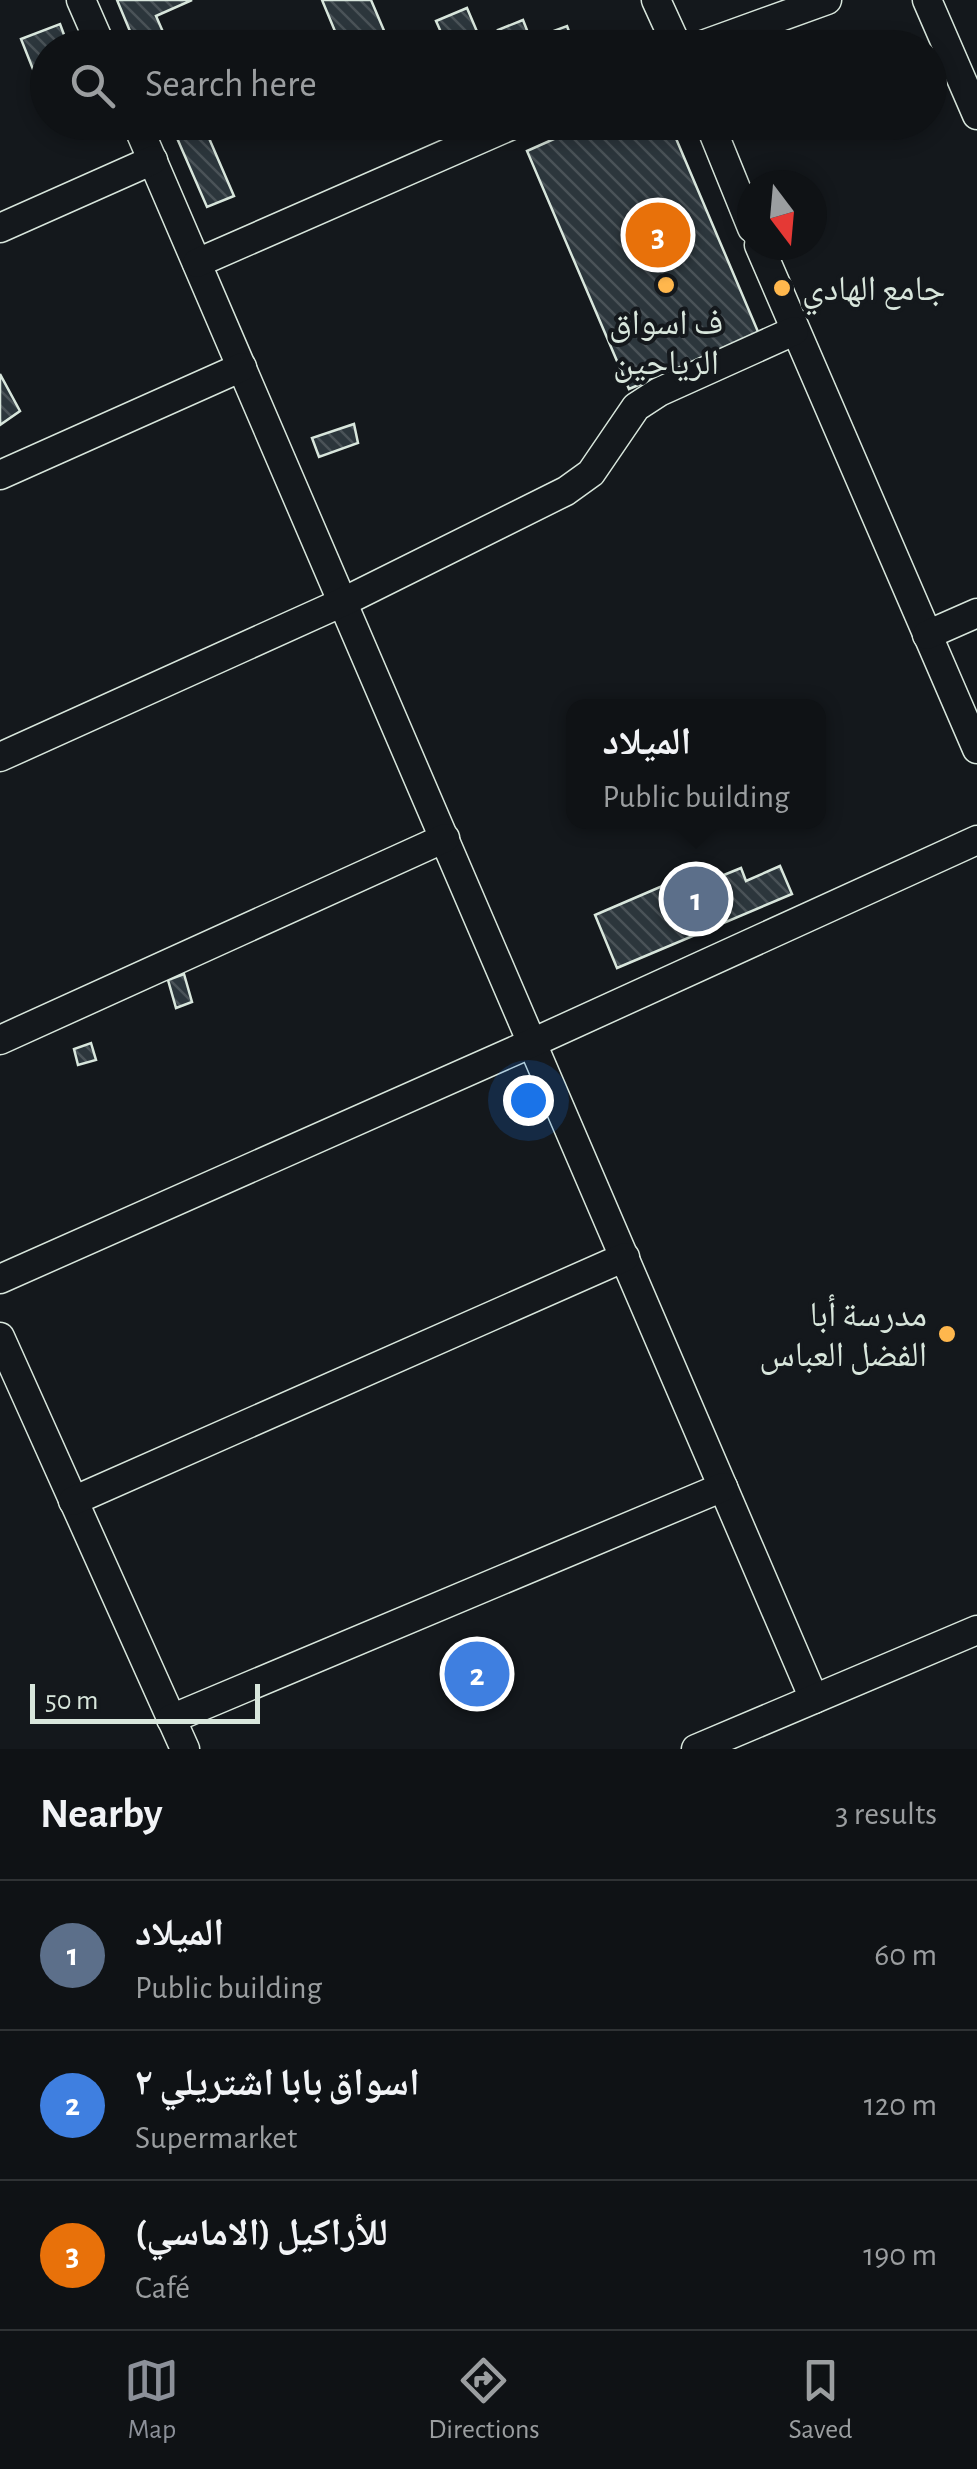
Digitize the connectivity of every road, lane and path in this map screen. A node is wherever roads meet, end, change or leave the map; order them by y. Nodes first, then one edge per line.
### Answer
1 (81, 0) edge
2 (656, 0) edge
3 (827, 0) edge
4 (928, 0) edge
5 (94, 30) edge
6 (670, 30) edge
7 (744, 30) edge
8 (941, 30) edge
9 (947, 45) edge
10 (977, 115) edge
11 (144, 140) edge
12 (478, 140) edge
13 (716, 140) edge
14 (153, 160) junction
15 (737, 191) edge
16 (0, 228) edge
17 (765, 260) edge
18 (197, 263) junction
19 (794, 331) junction
20 (242, 368) junction
21 (0, 475) edge
22 (343, 602) junction
23 (977, 613) edge
24 (927, 635) junction
25 (977, 749) edge
26 (0, 757) edge
27 (444, 838) junction
28 (977, 840) edge
29 (0, 1040) edge
30 (532, 1042) junction
31 (624, 1258) junction
32 (0, 1279) edge
33 (0, 1337) edge
34 (723, 1486) junction
35 (74, 1501) junction
36 (977, 1630) edge
37 (814, 1699) junction
38 (171, 1719) junction
39 (184, 1749) edge
40 (696, 1749) edge

1 - 5 street
2 - 6 street
3 - 7 street
4 - 8 street
9 - 10 street
11 - 14 street
12 - 18 street
13 - 15 street
14 - 16 street
14 - 18 street
17 - 19 street
18 - 20 street
19 - 22 street
19 - 24 street
20 - 21 street
20 - 22 street
22 - 26 street
22 - 27 street
23 - 24 street
24 - 25 street
27 - 29 street
27 - 30 street
28 - 30 street
30 - 31 street
30 - 32 street
31 - 34 street
31 - 35 street
33 - 35 street
34 - 37 street
34 - 38 street
35 - 38 street
36 - 37 street
37 - 40 street
38 - 39 street

